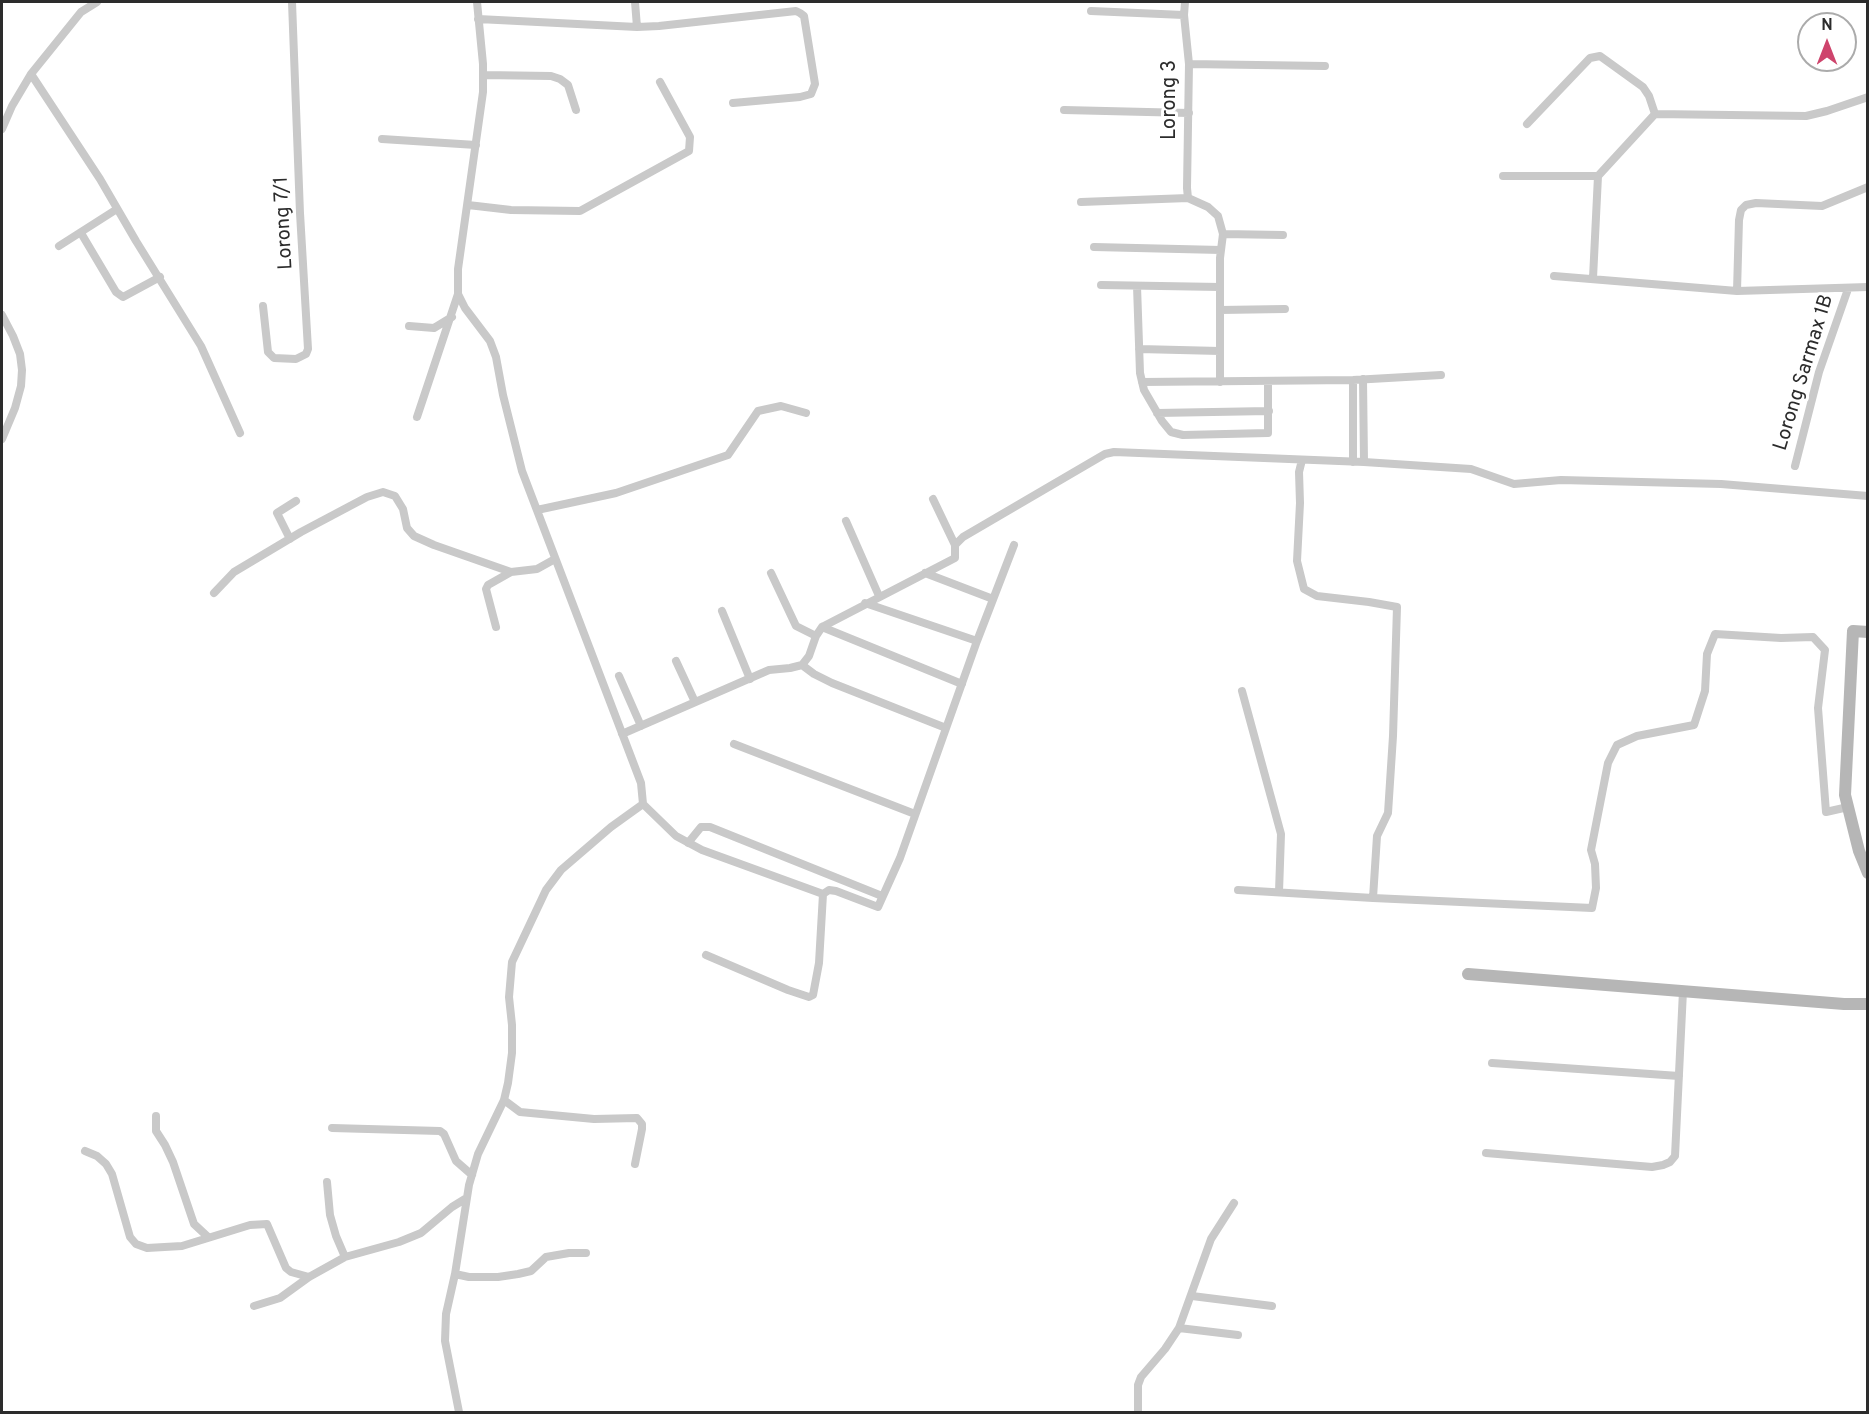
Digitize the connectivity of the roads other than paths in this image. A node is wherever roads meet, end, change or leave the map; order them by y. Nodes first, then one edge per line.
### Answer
1 (98, 2) edge
2 (292, 2) edge
3 (477, 2) edge
4 (635, 2) edge
5 (1185, 2) edge
6 (1091, 11) dead end
7 (1184, 15) junction
8 (478, 19) junction
9 (637, 27) junction
10 (1188, 64) junction
11 (1325, 66) dead end
12 (31, 74) junction
13 (483, 75) junction
14 (660, 82) dead end
15 (1868, 97) edge
16 (733, 102) dead end
17 (576, 110) dead end
18 (1064, 110) dead end
19 (1189, 113) junction
20 (1655, 114) junction
21 (1527, 124) dead end
22 (2, 129) edge
23 (382, 139) dead end
24 (476, 145) junction
25 (1503, 176) dead end
26 (1598, 176) junction
27 (1868, 187) edge
28 (1188, 198) junction
29 (1081, 202) dead end
30 (468, 205) junction
31 (117, 209) junction
32 (81, 233) junction
33 (1223, 234) junction
34 (1283, 235) dead end
35 (59, 246) dead end
36 (1094, 247) dead end
37 (1221, 250) junction
38 (1554, 276) dead end
39 (160, 277) junction
40 (1593, 278) junction
41 (1101, 285) dead end
42 (1137, 286) junction
43 (1868, 287) edge
44 (1220, 288) junction
45 (1848, 289) junction
46 (1737, 291) junction
47 (458, 294) junction
48 (263, 306) dead end
49 (1284, 309) dead end
50 (1220, 310) junction
51 (2, 315) edge
52 (452, 316) junction
53 (410, 326) dead end
54 (1139, 349) junction
55 (1220, 351) junction
56 (1441, 375) dead end
57 (1363, 379) junction
58 (1353, 380) junction
59 (1268, 381) junction
60 (1142, 382) junction
61 (1220, 382) junction
62 (1269, 411) junction
63 (806, 413) dead end
64 (1157, 413) junction
65 (417, 417) dead end
66 (240, 433) dead end
67 (2, 439) edge
68 (1302, 459) junction
69 (1353, 462) junction
70 (1364, 462) junction
71 (1795, 466) dead end
72 (1868, 496) edge
73 (933, 499) dead end
74 (296, 501) dead end
75 (537, 510) junction
76 (846, 521) dead end
77 (290, 539) junction
78 (955, 545) junction
79 (1014, 545) dead end
80 (555, 559) junction
81 (511, 572) junction
82 (771, 573) dead end
83 (924, 573) junction
84 (214, 594) dead end
85 (879, 596) junction
86 (993, 599) junction
87 (865, 603) junction
88 (722, 611) dead end
89 (496, 627) dead end
90 (822, 627) junction
91 (1868, 632) edge
92 (816, 636) junction
93 (977, 641) junction
94 (676, 662) dead end
95 (802, 665) junction
96 (619, 675) dead end
97 (750, 679) junction
98 (962, 684) junction
99 (1242, 691) dead end
100 (695, 702) junction
101 (641, 726) junction
102 (946, 728) junction
103 (622, 734) junction
104 (734, 744) dead end
105 (643, 804) junction
106 (1848, 807) junction
107 (915, 814) junction
108 (688, 843) junction
109 (1868, 873) edge
110 (1238, 890) dead end
111 (1279, 892) junction
112 (823, 894) junction
113 (882, 896) junction
114 (1373, 898) junction
115 (706, 956) dead end
116 (1468, 974) dead end
117 (1683, 991) junction
118 (1866, 1003) edge
119 (1492, 1063) dead end
120 (1679, 1076) junction
121 (504, 1101) junction
122 (156, 1116) dead end
123 (332, 1128) dead end
124 (85, 1151) dead end
125 (1485, 1153) dead end
126 (635, 1164) dead end
127 (472, 1175) junction
128 (327, 1182) dead end
129 (465, 1199) junction
130 (1234, 1203) dead end
131 (208, 1237) junction
132 (586, 1253) dead end
133 (345, 1257) junction
134 (455, 1274) junction
135 (309, 1277) junction
136 (1192, 1296) junction
137 (255, 1306) dead end
138 (1272, 1306) dead end
139 (1179, 1328) junction
140 (1238, 1335) dead end
141 (459, 1413) edge
142 (1138, 1413) edge

1 - 12 street
2 - 48 street, Lorong 7/1
3 - 8 street
4 - 9 street
5 - 7 street, Lorong 3
6 - 7 street
7 - 10 street, Lorong 3
8 - 9 street
8 - 13 street
9 - 16 street
10 - 11 street
10 - 19 street, Lorong 3
12 - 22 street
12 - 31 street
13 - 17 street
13 - 24 street
14 - 30 street
15 - 20 street
18 - 19 street
19 - 28 street, Lorong 3
20 - 21 street
20 - 26 street
23 - 24 street
24 - 30 street
25 - 26 street
26 - 40 street
27 - 46 street
28 - 29 street
28 - 33 street
30 - 47 street
31 - 32 street
31 - 39 street
32 - 35 street
32 - 39 street
33 - 34 street
33 - 37 street
36 - 37 street
37 - 44 street
38 - 40 street
39 - 66 street
40 - 46 street
41 - 42 street
42 - 44 street
42 - 54 street
43 - 45 street
44 - 50 street
45 - 46 street
45 - 71 street, Lorong Sarmax 1B
47 - 52 street
47 - 75 street
49 - 50 street
50 - 55 street
51 - 67 street
52 - 53 street
52 - 65 street
54 - 55 street
54 - 60 street
55 - 61 street
56 - 57 street
57 - 58 street
57 - 70 street
58 - 59 street
58 - 69 street
59 - 61 street
59 - 62 street
60 - 61 street
60 - 64 street
62 - 64 street
62 - 64 street
63 - 75 street
68 - 69 street
68 - 78 street
68 - 114 street
69 - 70 street
70 - 72 street
73 - 78 street
74 - 77 street
75 - 80 street
76 - 85 street
77 - 81 street
77 - 84 street
78 - 83 street
79 - 86 street
80 - 81 street
80 - 103 street
81 - 89 street
82 - 92 street
83 - 85 street
83 - 86 street
85 - 87 street
86 - 93 street
87 - 90 street
87 - 93 street
88 - 97 street
90 - 92 street
90 - 98 street
91 - 106 street
92 - 95 street
93 - 98 street
94 - 100 street
95 - 97 street
95 - 102 street
96 - 101 street
97 - 100 street
98 - 102 street
99 - 111 street
100 - 101 street
101 - 103 street
102 - 107 street
103 - 105 street
104 - 107 street
105 - 108 street
105 - 121 street
106 - 109 street
106 - 114 street
107 - 113 street
108 - 112 street
108 - 113 street
110 - 111 street
111 - 114 street
112 - 113 street
112 - 115 street
116 - 117 street
117 - 118 street
117 - 120 street
119 - 120 street
120 - 125 street
121 - 126 street
121 - 127 street
122 - 131 street
123 - 127 street
124 - 131 street
127 - 129 street
128 - 133 street
129 - 133 street
129 - 134 street
130 - 136 street
131 - 135 street
132 - 134 street
133 - 135 street
134 - 141 street
135 - 137 street
136 - 138 street
136 - 139 street
139 - 140 street
139 - 142 street

